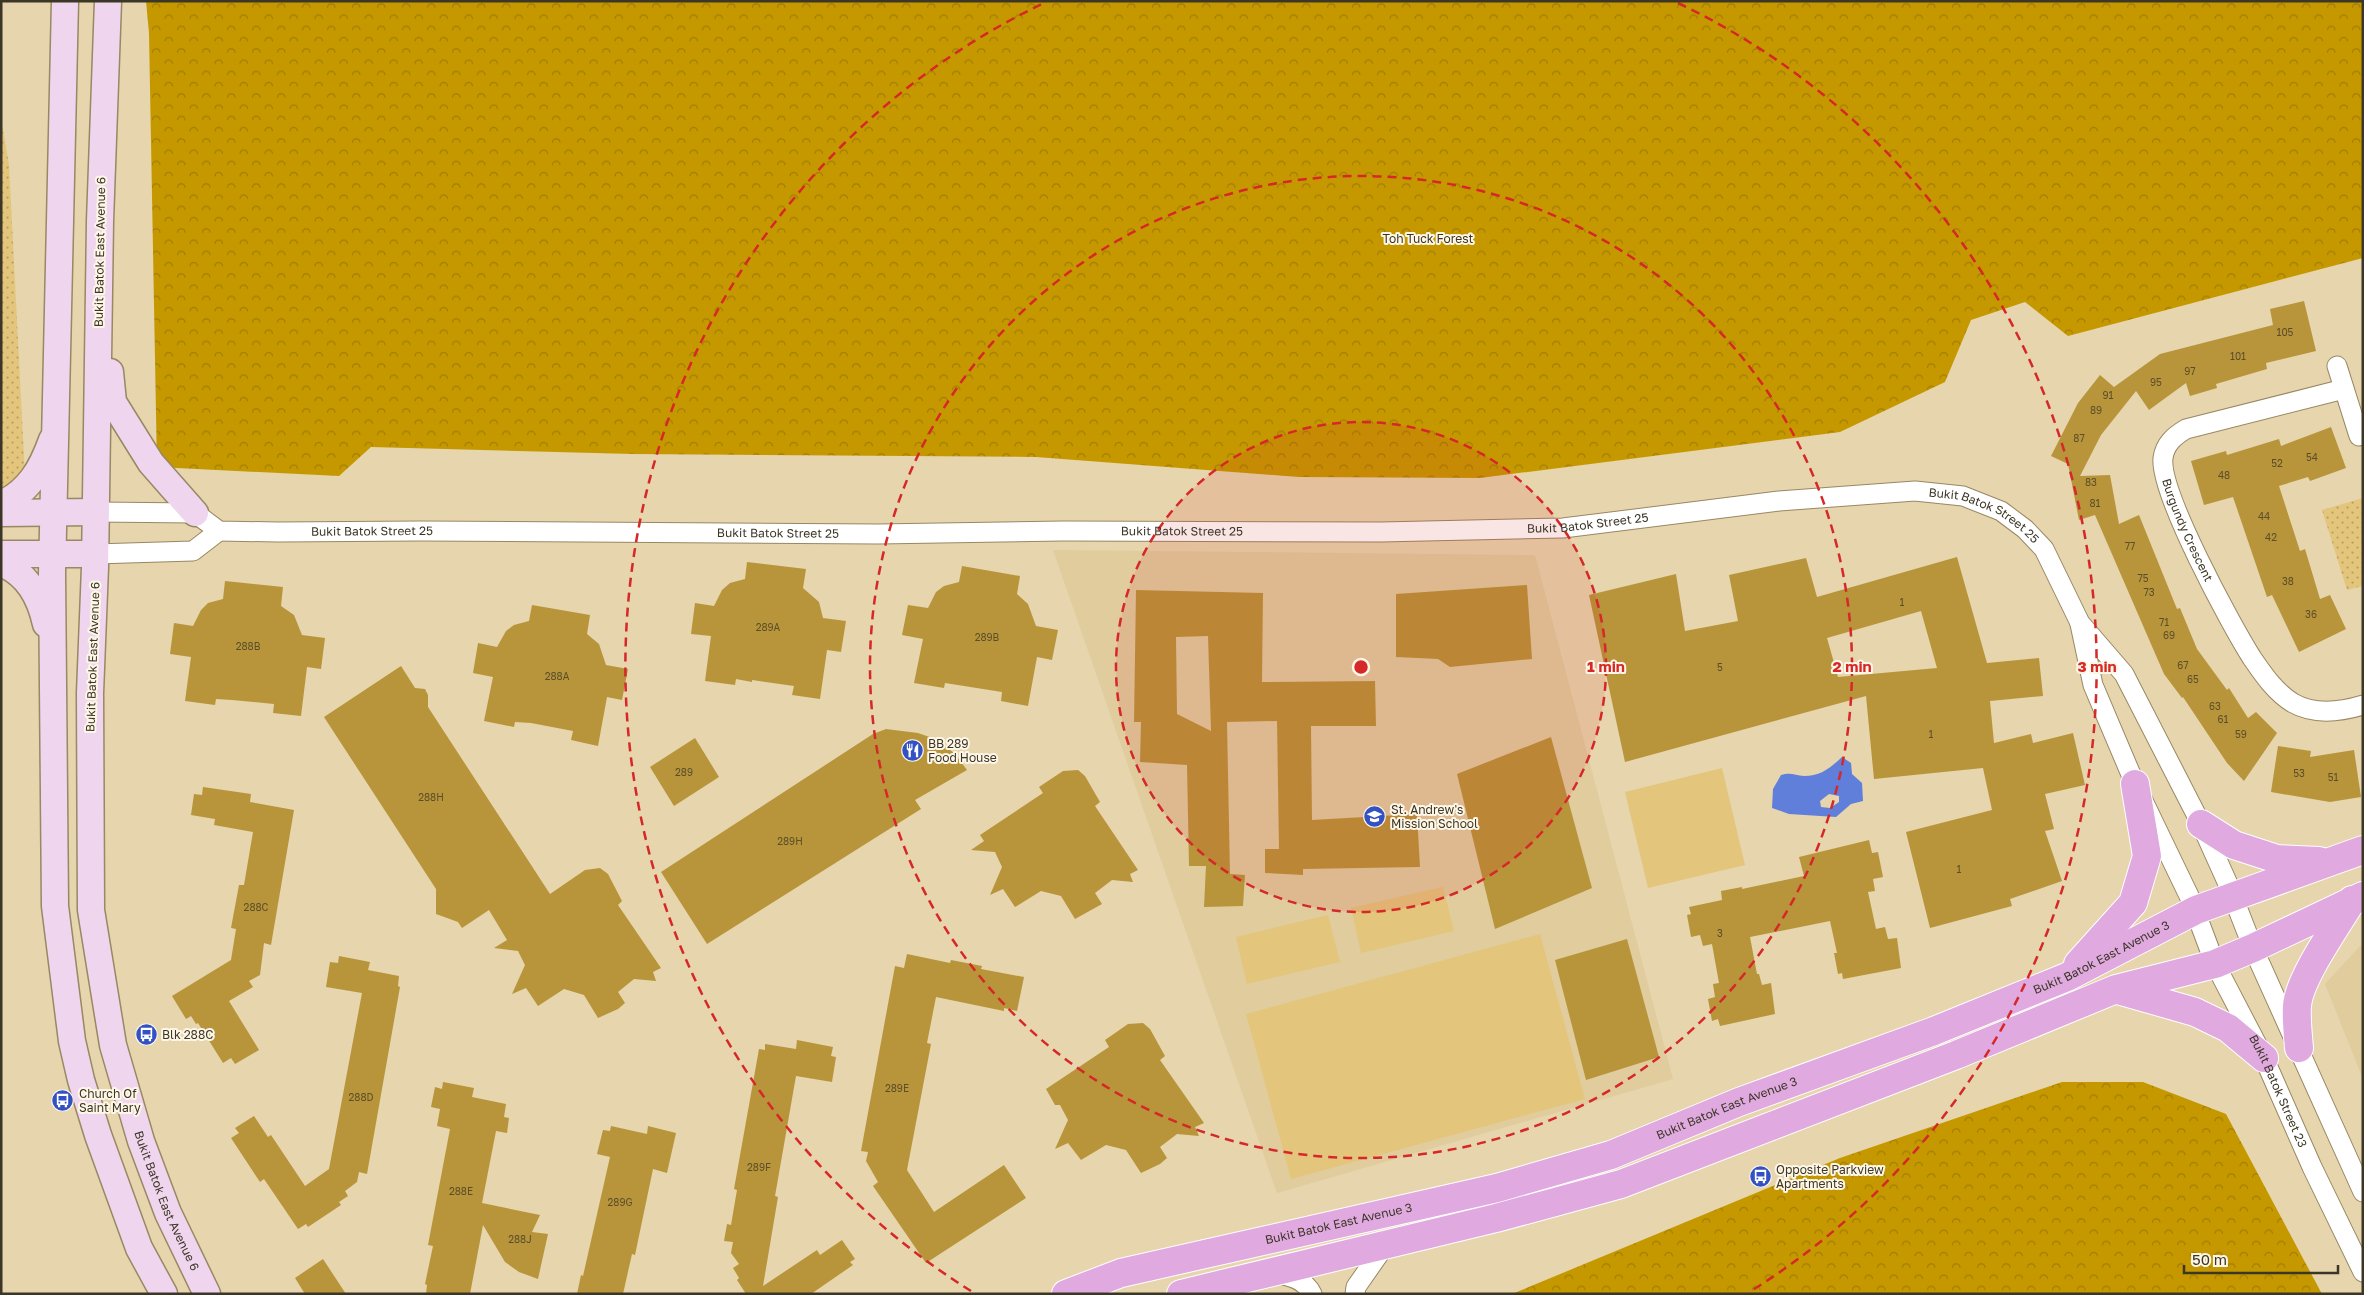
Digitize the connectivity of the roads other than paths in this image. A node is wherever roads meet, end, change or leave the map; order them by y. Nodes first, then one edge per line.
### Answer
1 (65, 1) edge
2 (108, 1) edge
3 (98, 333) junction
4 (2337, 366) dead end
5 (2344, 389) junction
6 (55, 429) junction
7 (2359, 436) dead end
8 (1, 504) edge
9 (54, 512) junction
10 (96, 512) junction
11 (1, 513) edge
12 (194, 513) junction
13 (219, 531) junction
14 (1, 554) edge
15 (53, 554) junction
16 (96, 554) junction
17 (1, 563) edge
18 (2080, 623) junction
19 (52, 649) junction
20 (2363, 705) edge
21 (2135, 784) junction
22 (2201, 824) junction
23 (2363, 850) edge
24 (2336, 862) junction
25 (2233, 896) junction
26 (2357, 898) edge
27 (2196, 910) junction
28 (2253, 948) junction
29 (2215, 964) junction
30 (2067, 977) junction
31 (2116, 989) junction
32 (2299, 1048) junction
33 (2264, 1058) junction
34 (2363, 1192) edge
35 (1386, 1244) junction
36 (2363, 1272) edge
37 (1269, 1273) junction
38 (164, 1294) edge
39 (207, 1294) edge
40 (1066, 1294) edge
41 (1181, 1294) edge
42 (1312, 1294) edge
43 (1355, 1294) edge

1 - 6 main road
2 - 3 main road, Bukit Batok East Avenue 6
3 - 10 main road, Bukit Batok East Avenue 6
3 - 12 main road
4 - 5 street
5 - 7 street
5 - 20 street, Burgundy Crescent
6 - 8 main road
6 - 9 main road
9 - 10 main road
9 - 11 main road
9 - 15 main road
10 - 12 street
10 - 16 main road, Bukit Batok East Avenue 6
12 - 13 street
13 - 16 street
13 - 18 street, Bukit Batok Street 25
14 - 15 main road
15 - 16 main road
15 - 19 main road
16 - 39 main road, Bukit Batok East Avenue 6
17 - 19 main road
18 - 21 street, Bukit Batok Street 25
18 - 22 street, Bukit Batok Street 25
19 - 38 main road
21 - 27 street, Bukit Batok Street 25
21 - 30 main road
22 - 24 main road
22 - 25 street, Bukit Batok Street 25
23 - 24 main road, Bukit Batok East Avenue 3
24 - 25 main road, Bukit Batok East Avenue 3
25 - 27 main road, Bukit Batok East Avenue 3
25 - 28 street
26 - 28 main road
26 - 32 main road
27 - 29 street, Bukit Batok Street 23
27 - 30 main road, Bukit Batok East Avenue 3
28 - 29 main road
28 - 32 street
29 - 31 main road
29 - 33 street, Bukit Batok Street 23
30 - 40 main road, Bukit Batok East Avenue 3
31 - 33 main road
31 - 35 main road
32 - 34 street
33 - 36 street, Bukit Batok Street 23
35 - 37 main road
35 - 43 street
37 - 41 main road
37 - 42 street

